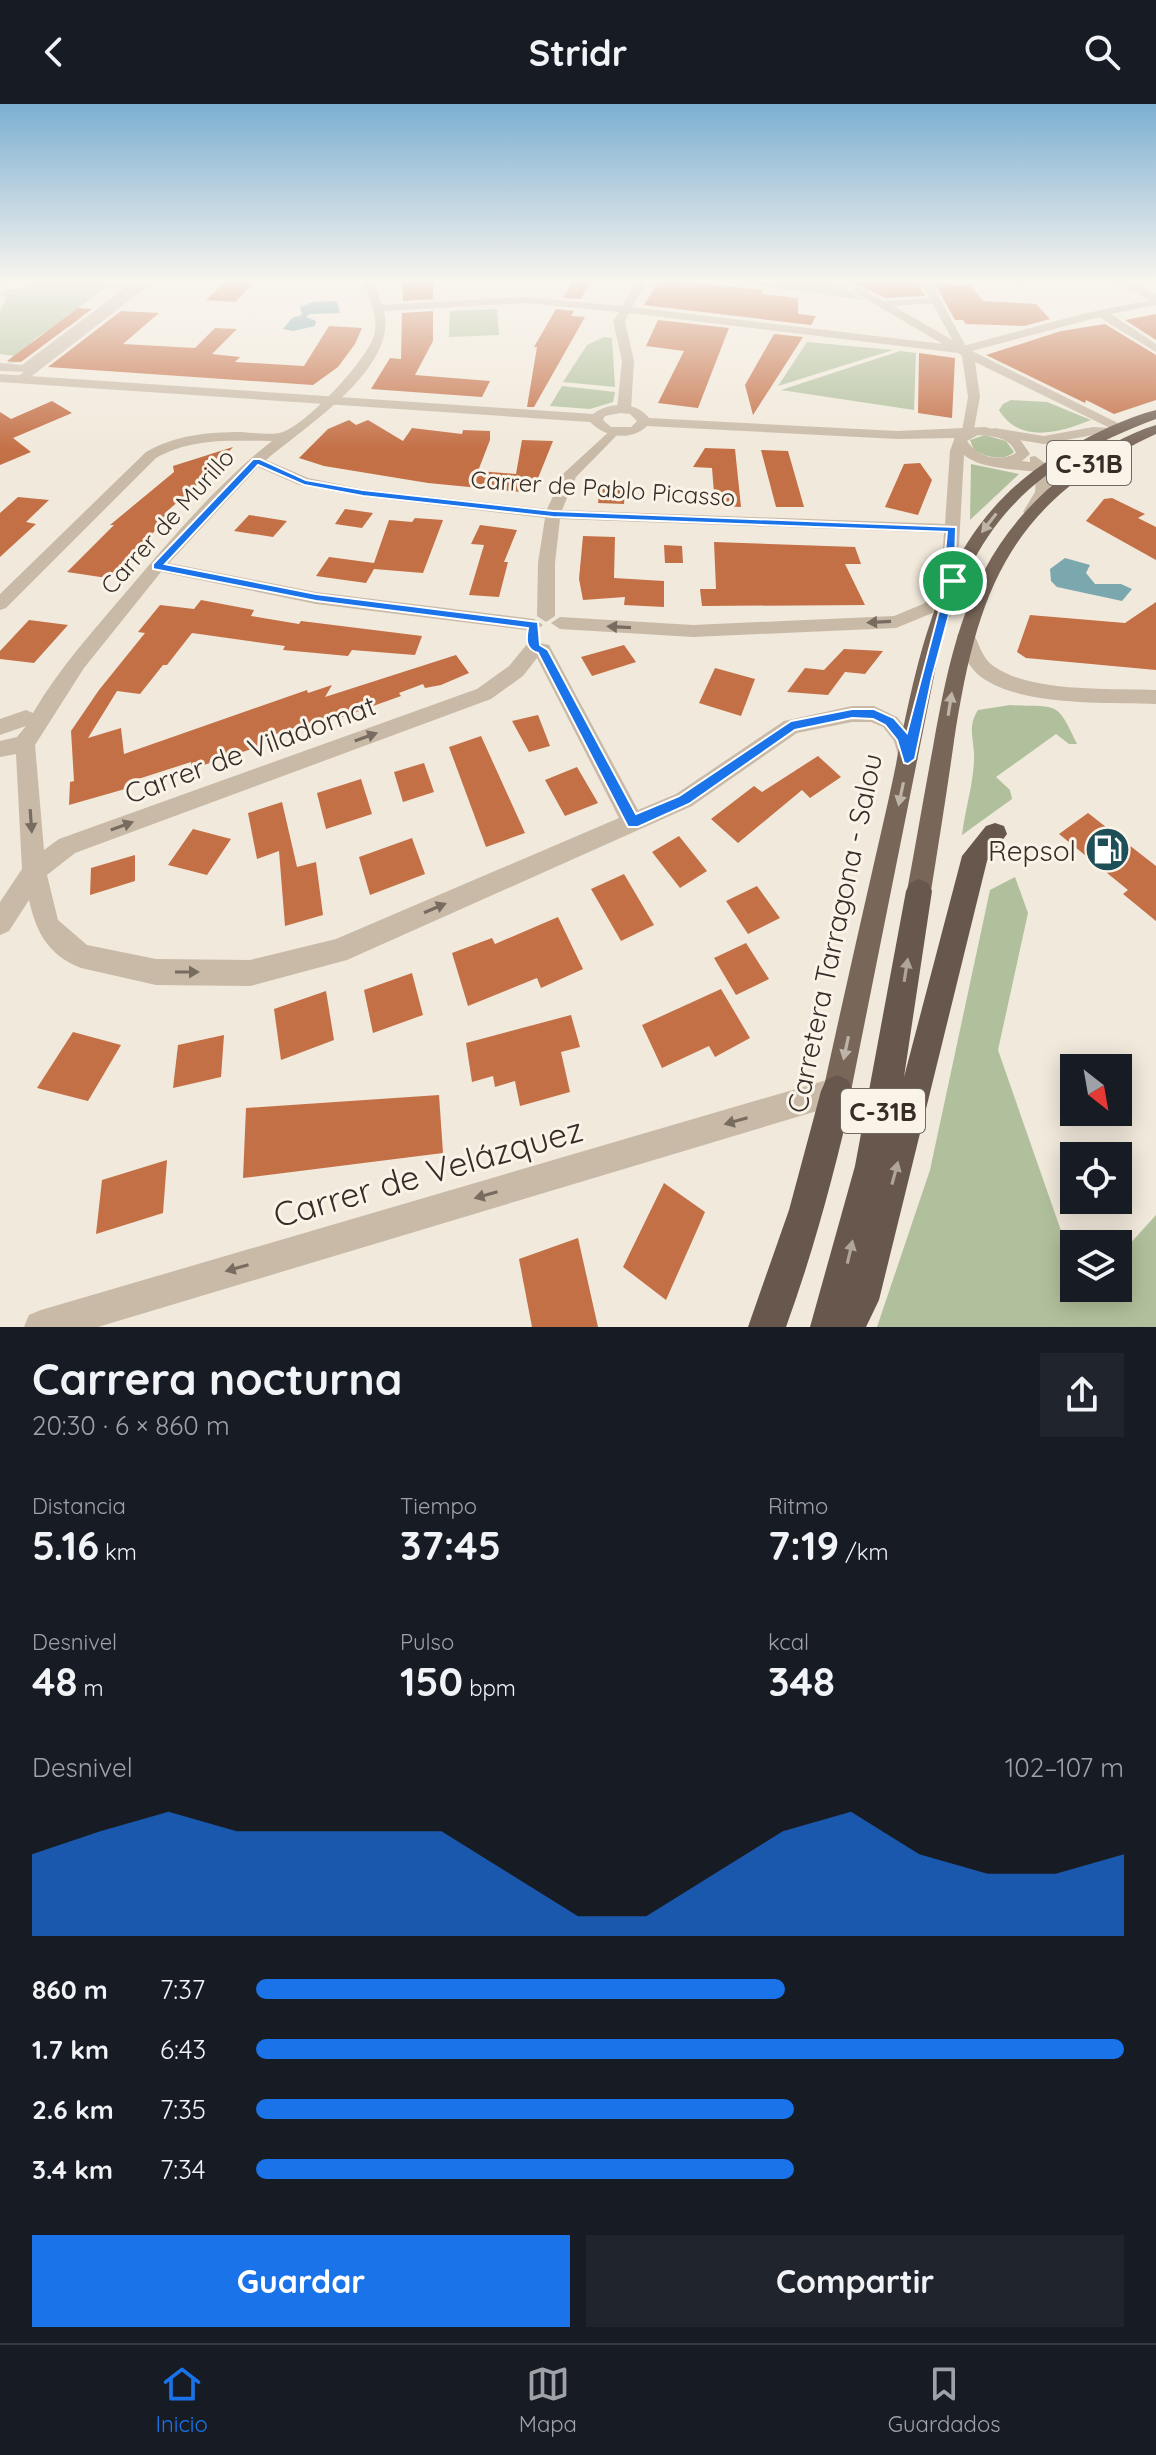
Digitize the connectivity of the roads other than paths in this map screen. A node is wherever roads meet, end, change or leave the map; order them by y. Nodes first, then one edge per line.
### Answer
1 (67, 336) edge
2 (71, 336) edge
3 (380, 336) edge
4 (622, 336) edge
5 (842, 336) edge
6 (937, 336) edge
7 (956, 336) edge
8 (1021, 336) edge
9 (1136, 336) edge
10 (1156, 349) edge
11 (965, 352) junction
12 (0, 367) edge
13 (14, 376) edge
14 (974, 397) junction
15 (328, 401) junction
16 (624, 409) junction
17 (1156, 414) edge
18 (596, 418) junction
19 (644, 422) junction
20 (1156, 429) edge
21 (1115, 430) junction
22 (613, 432) junction
23 (283, 437) junction
24 (1015, 440) junction
25 (961, 442) junction
26 (257, 461) junction
27 (995, 462) junction
28 (1090, 463) junction
29 (1044, 469) junction
30 (1031, 512) junction
31 (553, 514) junction
32 (953, 529) junction
33 (157, 566) junction
34 (951, 586) junction
35 (0, 604) edge
36 (547, 621) junction
37 (966, 635) junction
38 (539, 649) junction
39 (1156, 697) edge
40 (28, 721) junction
41 (0, 727) edge
42 (6, 748) edge
43 (908, 759) junction
44 (633, 822) junction
45 (995, 834) dead end
46 (34, 871) junction
47 (919, 891) joint
48 (0, 923) edge
49 (837, 1091) junction
50 (41, 1327) edge
51 (767, 1327) edge
52 (829, 1327) edge
53 (846, 1327) edge

1 - 13 street
2 - 13 street
3 - 15 street, Carrer de Murillo
4 - 16 street
5 - 11 street
6 - 11 street
7 - 11 street
8 - 11 street
9 - 10 street
11 - 14 street
11 - 21 street
12 - 13 street
13 - 15 street
14 - 24 street
14 - 25 street
15 - 18 street
15 - 23 street, Carrer de Murillo
16 - 18 street
16 - 19 street
17 - 21 main road, Carretera Tarragona - Salou / C-31B
18 - 22 street
19 - 22 street
19 - 25 street
20 - 28 main road, C-31B
21 - 24 street
21 - 29 main road, Carretera Tarragona - Salou / C-31B
22 - 31 street
23 - 26 street, Carrer de Murillo
23 - 35 street
24 - 25 street
24 - 27 street
24 - 29 street
25 - 27 street
25 - 32 street
26 - 31 street, Carrer de Pablo Picasso
26 - 33 street, Carrer de Murillo
27 - 29 street
28 - 29 street
28 - 30 main road, C-31B
29 - 30 street
29 -> 34 main road, Carretera Tarragona - Salou / C-31B
30 - 37 main road, C-31B
31 - 32 street, Carrer de Pablo Picasso
31 - 36 street
32 - 34 street
33 - 36 street
33 - 40 street, Carrer de Murillo
34 -> 36 street
34 - 43 main road, Carretera Tarragona - Salou / C-31B
36 - 38 street
36 - 38 street, Carrer de Viladomat
37 - 39 street
47 -> 37 main road, C-31B
38 - 44 street
46 -> 38 street, Carrer de Viladomat
40 - 41 street
40 - 42 street, Carrer de Murillo
42 -> 46 street
43 - 44 street
43 -> 49 main road, Carretera Tarragona - Salou / C-31B
46 -> 44 street
53 -> 45 highway
46 - 48 street, Carrer de Viladomat
52 -> 47 highway, C-31B
49 -> 50 street, Carrer de Velázquez
49 - 51 highway, Carretera Tarragona - Salou / C-31B

